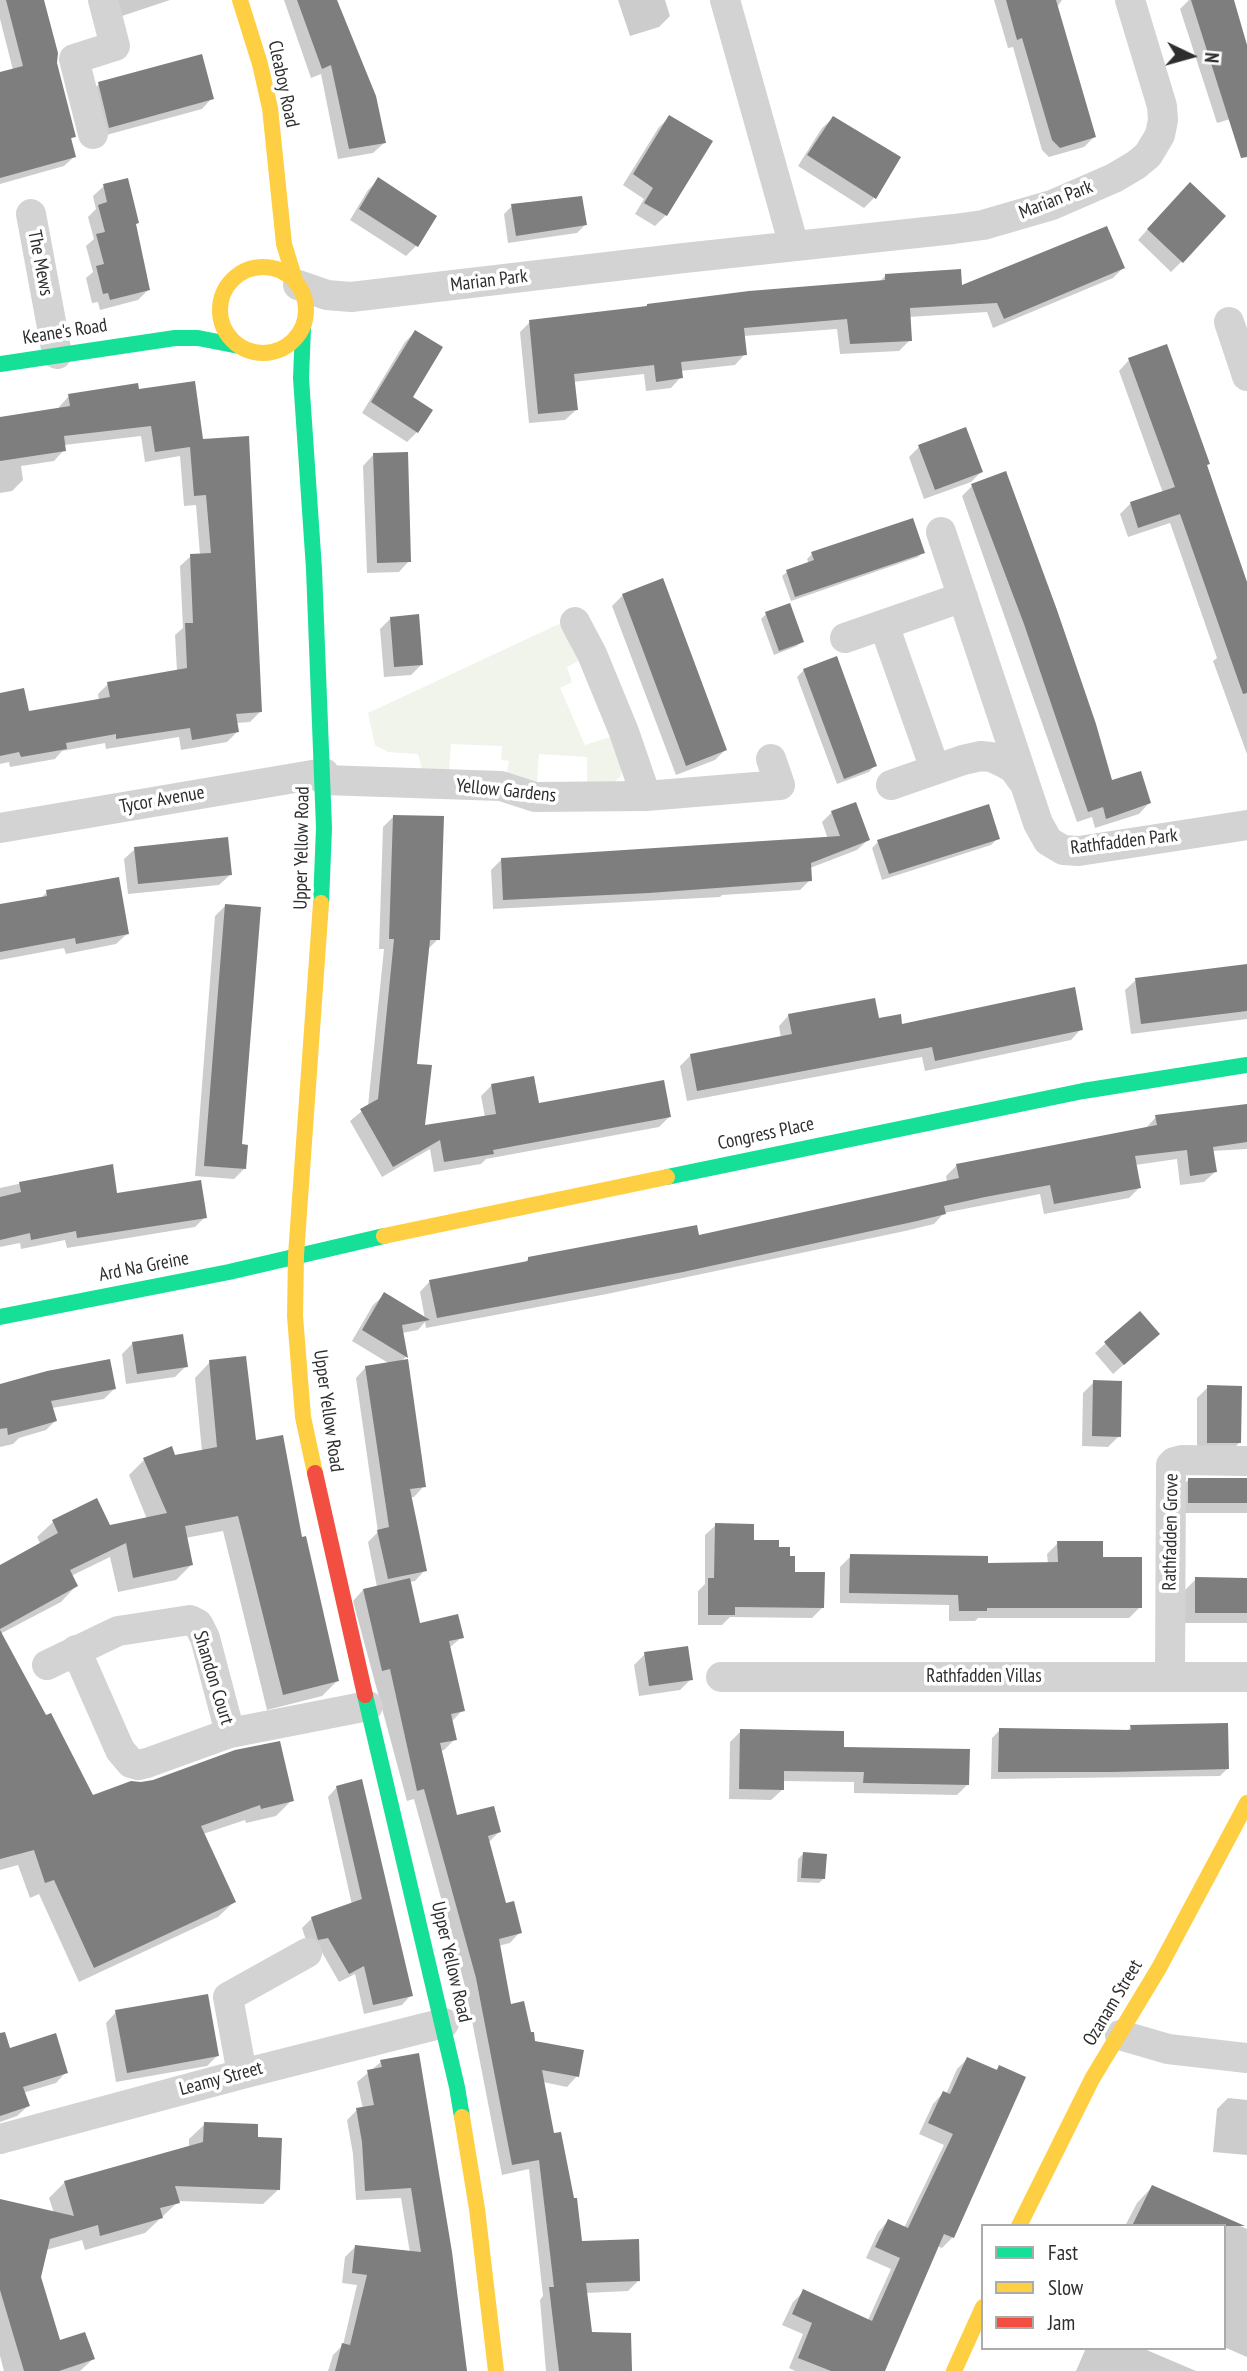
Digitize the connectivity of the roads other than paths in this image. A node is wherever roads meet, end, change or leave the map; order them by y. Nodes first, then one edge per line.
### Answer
1 (103, 0) edge
2 (240, 0) edge
3 (725, 0) edge
4 (1130, 0) edge
5 (93, 134) dead end
6 (279, 179) junction
7 (31, 214) dead end
8 (794, 246) junction
9 (250, 269) junction
10 (296, 282) junction
11 (226, 290) junction
12 (351, 298) junction
13 (202, 308) dead end
14 (185, 321) dead end
15 (1229, 322) dead end
16 (304, 325) junction
17 (137, 342) junction
18 (239, 346) junction
19 (257, 353) junction
20 (58, 354) junction
21 (0, 363) edge
22 (1247, 376) edge
23 (305, 440) junction
24 (941, 532) dead end
25 (963, 597) junction
26 (575, 622) dead end
27 (884, 625) junction
28 (845, 638) dead end
29 (771, 759) dead end
30 (935, 769) junction
31 (324, 776) junction
32 (891, 785) dead end
33 (646, 796) junction
34 (1031, 799) junction
35 (1247, 825) edge
36 (0, 828) edge
37 (1247, 1065) edge
38 (296, 1255) junction
39 (0, 1317) edge
40 (1247, 1461) edge
41 (76, 1650) junction
42 (47, 1665) dead end
43 (721, 1677) dead end
44 (1170, 1677) junction
45 (1247, 1677) edge
46 (368, 1706) junction
47 (230, 1733) junction
48 (1247, 1803) edge
49 (307, 1953) dead end
50 (444, 2023) junction
51 (1120, 2035) junction
52 (1247, 2058) edge
53 (242, 2074) junction
54 (0, 2139) edge
55 (1020, 2224) edge
56 (981, 2311) edge
57 (496, 2371) edge
58 (954, 2371) edge

1 - 5 street
2 - 6 street, Cleaboy Road
3 - 8 street
4 - 8 street, Marian Park
6 - 9 street, Cleaboy Road
6 - 10 street, Cleaboy Road
7 - 20 street, The Mews
8 - 12 street, Marian Park
9 - 10 street
9 - 11 street
10 - 12 street, Marian Park
10 - 16 street
11 - 13 street
11 - 18 street
12 - 16 street, Marian Park
14 - 17 street, Keane's Road
15 - 22 street
16 - 19 street
16 - 23 street, Upper Yellow Road
17 - 18 street, Keane's Road
17 - 20 street, Keane's Road
18 - 19 street
19 - 23 street, Upper Yellow Road
20 - 21 street, Keane's Road
23 - 31 street, Upper Yellow Road
24 - 25 street, Rathfadden Park
25 - 27 street
25 - 34 street, Rathfadden Park
26 - 33 street
27 - 28 street
27 - 30 street
29 - 33 street, Yellow Gardens
30 - 32 street, Rathfadden Park
30 - 34 street, Rathfadden Park
31 - 33 street, Yellow Gardens
31 - 36 street, Tycor Avenue
31 - 38 street, Upper Yellow Road
34 - 35 street, Rathfadden Park
37 - 38 street, Congress Place
38 - 39 street, Ard Na Greine
38 - 46 street, Upper Yellow Road
40 - 44 street, Rathfadden Grove
41 - 42 street, Shandon Court
41 - 47 street, Shandon Court
41 - 47 street, Shandon Court
43 - 44 street, Rathfadden Villas
44 - 45 street, Rathfadden Villas
46 - 47 street, Shandon Court
46 - 50 street, Upper Yellow Road
48 - 51 street, Ozanam Street
49 - 53 street
50 - 53 street, Leamy Street
50 - 57 street, Upper Yellow Road
51 - 52 street
51 - 55 street, Ozanam Street
53 - 54 street, Leamy Street
56 - 58 street

